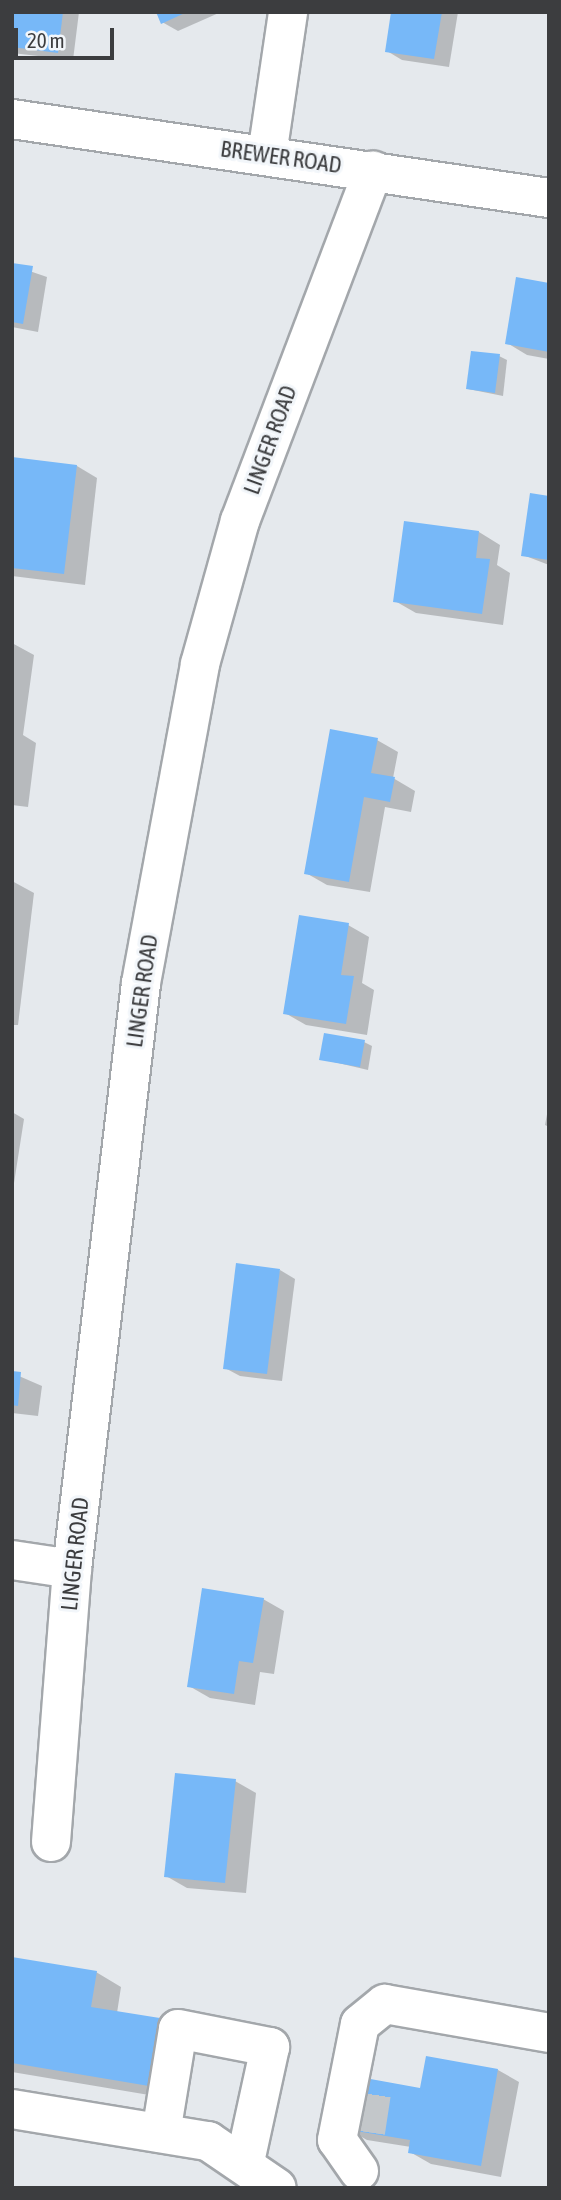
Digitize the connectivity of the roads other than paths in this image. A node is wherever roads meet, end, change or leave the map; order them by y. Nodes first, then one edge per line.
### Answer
1 (288, 12) edge
2 (12, 119) edge
3 (267, 155) junction
4 (373, 170) junction
5 (549, 198) edge
6 (12, 1560) edge
7 (72, 1569) junction
8 (51, 1842) dead end
9 (385, 2004) junction
10 (549, 2033) edge
11 (374, 2079) tunnel mouth
12 (12, 2109) edge
13 (366, 2132) tunnel mouth
14 (161, 2133) junction
15 (245, 2162) junction
16 (357, 2179) edge
17 (277, 2188) edge

1 - 3 street
2 - 3 street, BREWER ROAD
3 - 4 street, BREWER ROAD
4 - 5 street, BREWER ROAD
4 - 7 street, LINGER ROAD
6 - 7 street
7 - 8 street, LINGER ROAD
9 - 10 street
9 - 11 street
9 - 16 street
12 - 14 street
13 - 16 street
14 - 15 street
14 - 15 street
15 - 17 street

